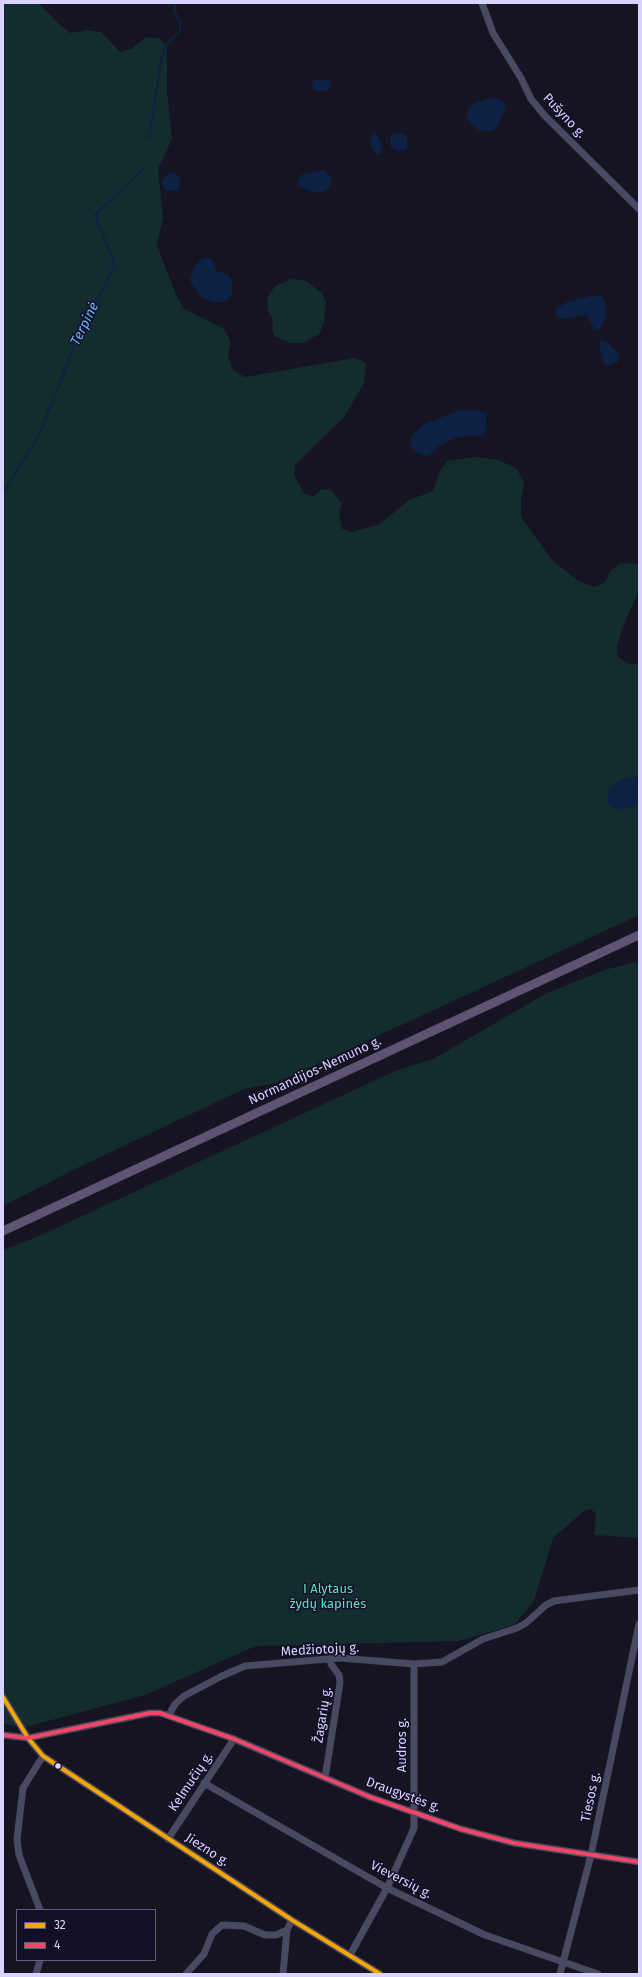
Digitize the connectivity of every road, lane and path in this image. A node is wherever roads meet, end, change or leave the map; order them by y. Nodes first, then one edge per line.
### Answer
1 (482, 3) edge
2 (639, 209) edge
3 (639, 935) edge
4 (3, 1231) edge
5 (639, 1590) edge
6 (639, 1624) edge
7 (330, 1659) junction
8 (414, 1664) junction
9 (3, 1697) edge
10 (169, 1715) junction
11 (3, 1735) edge
12 (28, 1738) junction
13 (234, 1739) junction
14 (44, 1756) junction
15 (325, 1778) junction
16 (204, 1783) junction
17 (414, 1812) junction
18 (168, 1838) junction
19 (591, 1855) junction
20 (639, 1862) edge
21 (387, 1888) junction
22 (40, 1909) edge
23 (292, 1920) junction
24 (287, 1930) junction
25 (350, 1955) junction
26 (40, 1961) edge
27 (563, 1962) junction
28 (36, 1974) edge
29 (186, 1974) edge
30 (283, 1974) edge
31 (380, 1974) edge
32 (560, 1974) edge
33 (598, 1974) edge

1 - 2 street, Pušyno g.
3 - 4 main road, Normandijos-Nemuno g.
5 - 8 street, Medžiotojų g.
6 - 19 street, Tiesos g.
7 - 8 street, Medžiotojų g.
7 - 10 street, Medžiotojų g.
7 - 15 street, Žagarių g.
8 - 17 street, Audros g.
9 - 12 street, Jiezno g.
10 - 12 street
10 - 13 street, Draugystės g.
11 - 12 street
12 - 14 street, Jiezno g.
13 - 15 street, Draugystės g.
13 - 16 street, Kelmučių g.
14 - 18 street, Jiezno g.
14 - 22 street
15 - 17 street, Draugystės g.
16 - 18 street, Kelmučių g.
16 - 21 street, Vieversių g.
17 - 19 street, Draugystės g.
17 - 21 street, Audros g.
18 - 23 street, Jiezno g.
19 - 20 street, Draugystės g.
19 - 27 street, Tiesos g.
21 - 25 street, Audros g.
21 - 27 street, Vieversių g.
23 - 24 street
23 - 25 street, Jiezno g.
24 - 29 street
24 - 30 street
25 - 31 street, Jiezno g.
26 - 28 street
27 - 32 street, Tiesos g.
27 - 33 street, Vieversių g.

